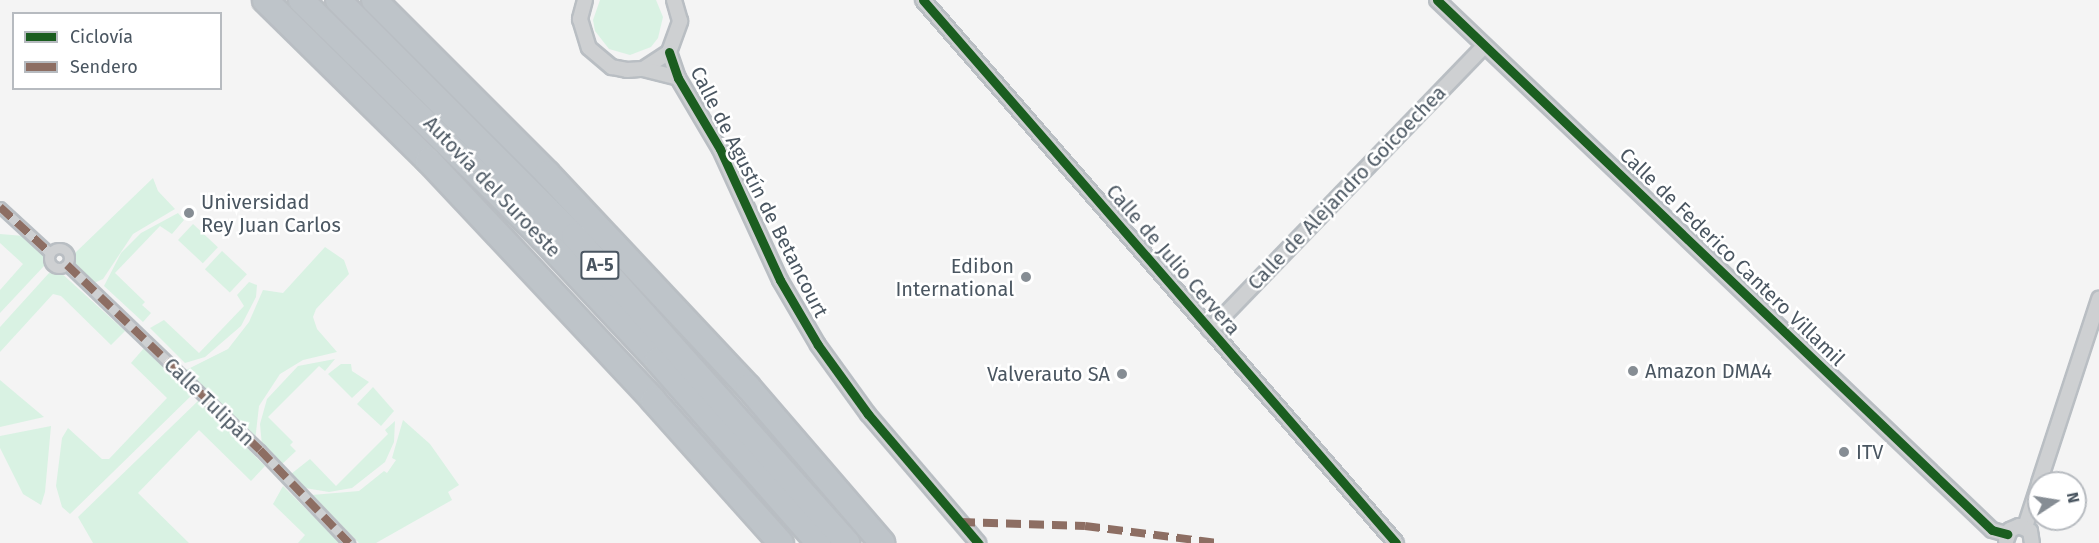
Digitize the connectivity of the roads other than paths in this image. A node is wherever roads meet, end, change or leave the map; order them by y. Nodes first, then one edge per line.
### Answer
1 (265, 0) edge
2 (301, 0) edge
3 (338, 0) edge
4 (374, 0) edge
5 (585, 0) edge
6 (923, 0) edge
7 (1437, 0) edge
8 (677, 2) edge
9 (1484, 46) junction
10 (669, 52) junction
11 (643, 69) junction
12 (678, 78) junction
13 (433, 126) junction
14 (0, 207) edge
15 (50, 253) junction
16 (67, 265) junction
17 (2099, 299) edge
18 (1210, 330) junction
19 (2043, 471) edge
20 (2027, 521) edge
21 (2025, 527) junction
22 (2007, 539) edge
23 (349, 543) edge
24 (783, 543) edge
25 (819, 543) edge
26 (848, 543) edge
27 (882, 543) edge
28 (978, 543) edge
29 (1396, 543) edge
30 (2032, 543) edge

1 - 24 highway
2 - 13 highway, Autovía del Suroeste / A-5
3 - 26 highway, Autovía del Suroeste / A-5
4 - 27 highway
5 - 11 street, Calle de Agustín de Betancourt
6 - 18 street, Calle de Julio Cervera
7 - 9 street, Calle de Federico Cantero Villamil
8 - 10 street
9 - 18 street, Calle de Alejandro Goicoechea
9 - 22 street, Calle de Federico Cantero Villamil
10 - 11 street
10 - 12 street, Calle de Agustín de Betancourt
11 - 12 street, Calle de Agustín de Betancourt
12 - 28 street, Calle de Agustín de Betancourt
13 - 24 highway
13 - 25 highway, Autovía del Suroeste / A-5
14 - 15 street, Calle Tulipán
15 - 16 street, Calle Tulipán
15 - 16 street, Calle Tulipán
16 - 23 street, Calle Tulipán
17 - 19 street
18 - 29 street, Calle de Julio Cervera
20 - 21 street
21 - 22 street
21 - 30 street

